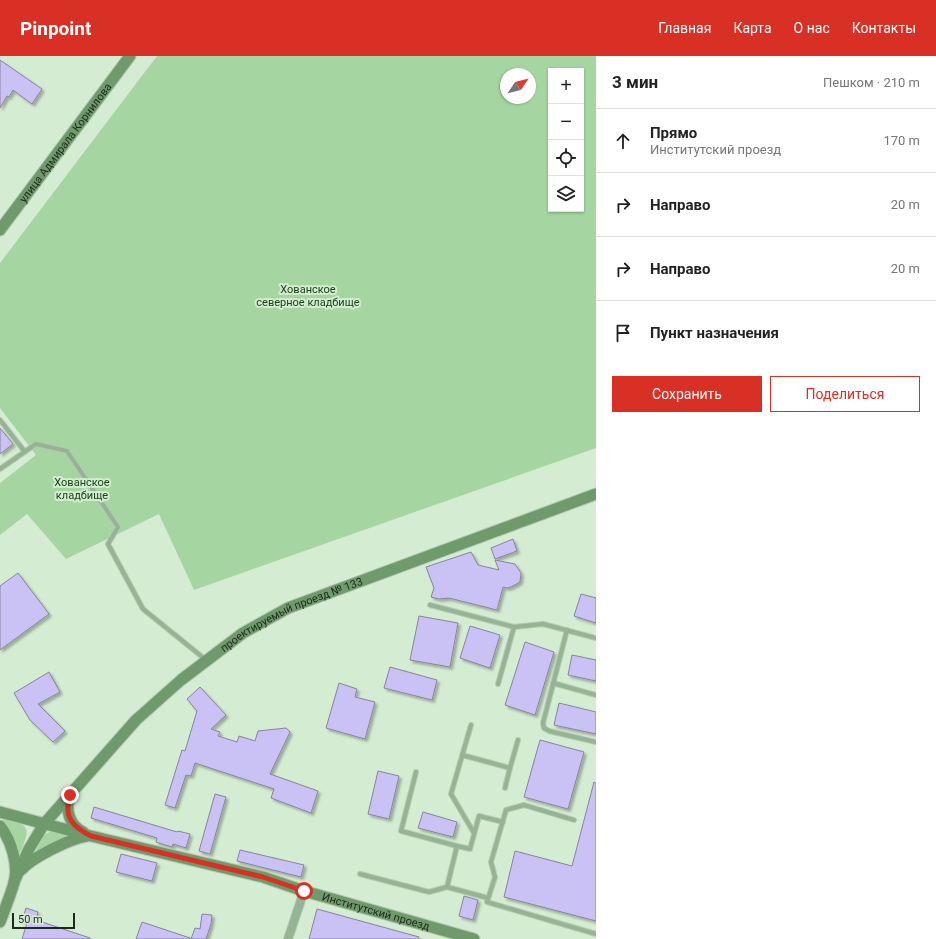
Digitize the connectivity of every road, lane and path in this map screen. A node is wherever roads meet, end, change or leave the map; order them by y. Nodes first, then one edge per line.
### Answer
1 (130, 56) edge
2 (0, 230) edge
3 (0, 420) edge
4 (25, 452) junction
5 (0, 469) edge
6 (596, 494) edge
7 (430, 605) dead end
8 (514, 627) junction
9 (567, 630) junction
10 (596, 638) edge
11 (207, 660) junction
12 (553, 683) junction
13 (498, 684) dead end
14 (596, 695) edge
15 (471, 724) dead end
16 (518, 740) dead end
17 (596, 742) edge
18 (462, 755) junction
19 (510, 768) junction
20 (416, 772) dead end
21 (505, 788) dead end
22 (70, 795) junction
23 (0, 812) edge
24 (574, 820) dead end
25 (503, 822) junction
26 (44, 824) junction
27 (0, 826) edge
28 (474, 833) junction
29 (91, 836) junction
30 (457, 846) junction
31 (360, 874) dead end
32 (16, 878) junction
33 (447, 887) junction
34 (304, 891) junction
35 (488, 898) junction
36 (0, 922) edge
37 (596, 934) edge
38 (288, 939) edge
39 (474, 939) edge

1 - 2 street, улица Адмирала Корнилова
3 - 4 lane
4 - 5 lane
4 - 11 lane
6 - 11 street, проектируемый проезд № 133
7 - 8 lane
8 - 9 lane
8 - 13 lane
9 - 10 lane
9 - 12 lane
11 - 22 street, проектируемый проезд № 133
12 - 14 lane
12 - 17 lane
15 - 18 lane
16 - 19 lane
18 - 19 lane
18 - 28 lane
19 - 21 lane
20 - 30 lane
22 - 26 street, проектируемый проезд № 133
22 - 29 street
23 - 26 street, Институтский проезд
24 - 25 lane
25 - 28 lane
25 - 35 lane
26 - 29 street, Институтский проезд
26 - 32 street, проектируемый проезд № 133
27 - 32 street
28 - 30 lane
29 - 32 street
29 - 34 street, Институтский проезд
30 - 33 lane
31 - 33 lane
32 - 36 street
33 - 35 lane
34 - 38 street
34 - 39 street, Институтский проезд
35 - 37 lane

